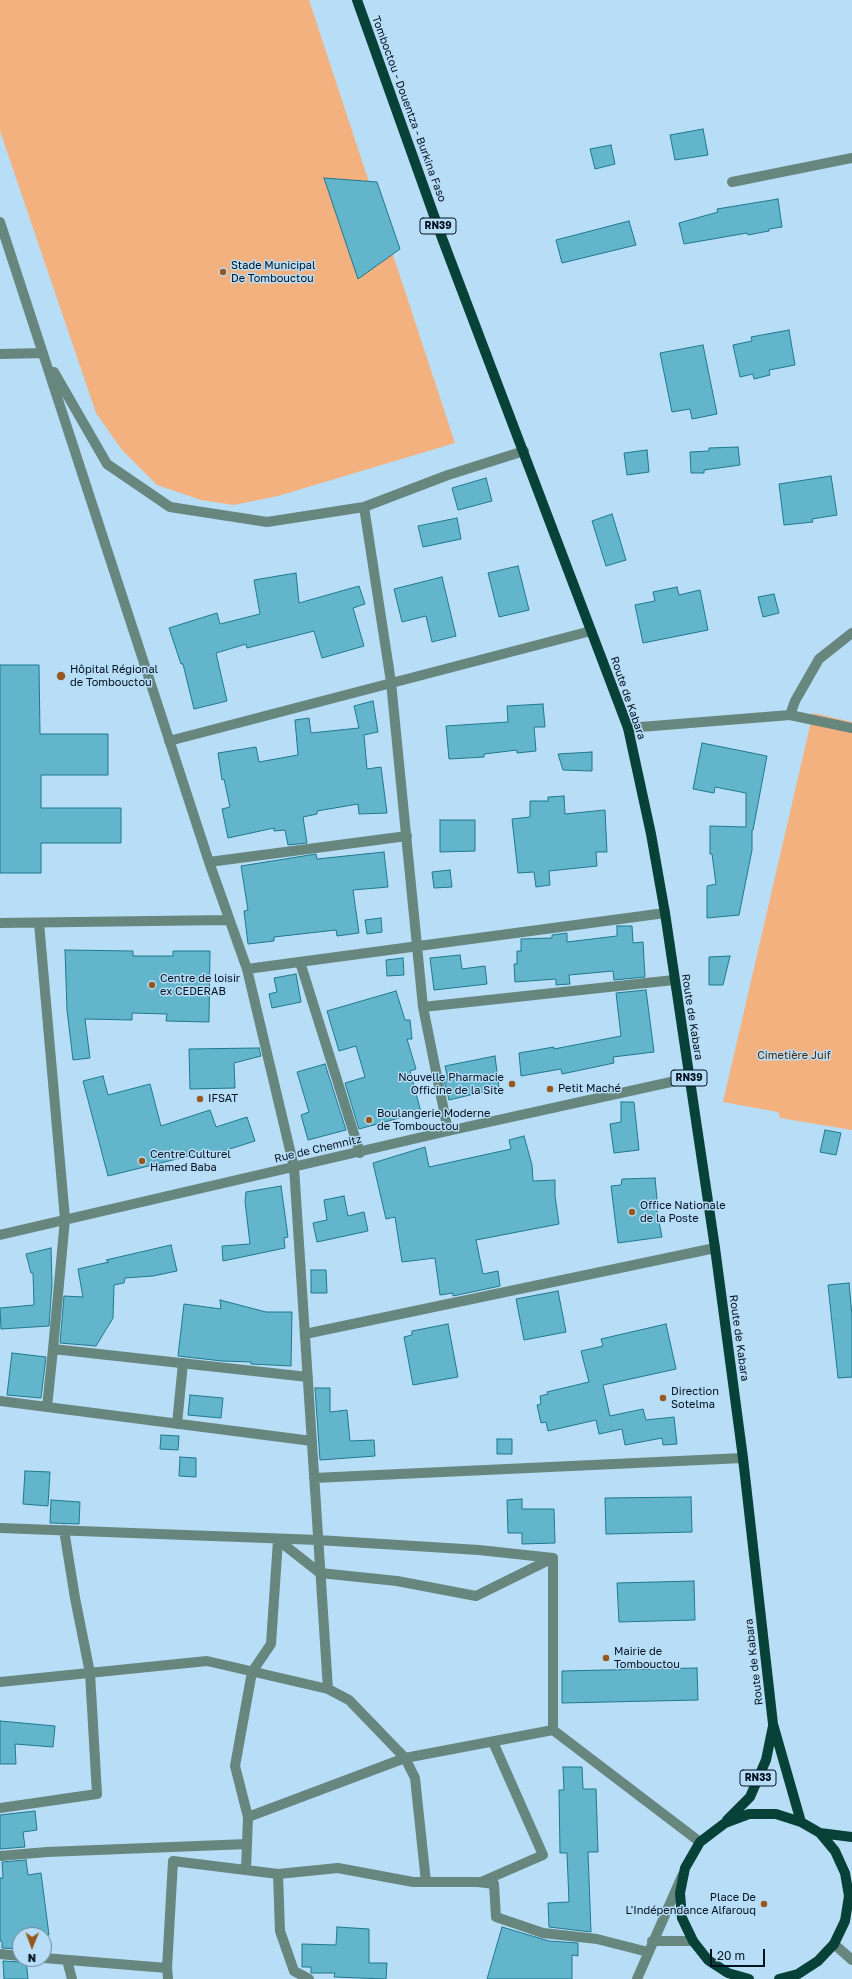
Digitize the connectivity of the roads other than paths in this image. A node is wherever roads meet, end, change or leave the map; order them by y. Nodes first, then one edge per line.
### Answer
1 (357, 0) edge
2 (852, 158) edge
3 (732, 182) dead end
4 (0, 222) edge
5 (43, 353) junction
6 (0, 354) edge
7 (524, 451) junction
8 (364, 507) junction
9 (591, 631) junction
10 (852, 633) edge
11 (391, 682) junction
12 (790, 715) junction
13 (628, 728) junction
14 (852, 728) edge
15 (169, 741) junction
16 (407, 836) junction
17 (209, 862) junction
18 (665, 913) junction
19 (228, 920) junction
20 (0, 923) edge
21 (39, 923) junction
22 (418, 947) junction
23 (300, 962) junction
24 (247, 969) junction
25 (674, 980) junction
26 (423, 1008) junction
27 (689, 1078) junction
28 (448, 1131) junction
29 (360, 1152) junction
30 (294, 1167) junction
31 (65, 1219) junction
32 (0, 1235) edge
33 (715, 1248) junction
34 (305, 1334) junction
35 (53, 1349) junction
36 (183, 1363) junction
37 (308, 1377) junction
38 (0, 1402) edge
39 (47, 1407) junction
40 (177, 1424) junction
41 (312, 1441) junction
42 (743, 1458) junction
43 (314, 1478) junction
44 (0, 1528) edge
45 (64, 1530) junction
46 (278, 1540) junction
47 (318, 1540) junction
48 (553, 1558) junction
49 (320, 1573) junction
50 (252, 1672) junction
51 (90, 1673) junction
52 (0, 1682) edge
53 (328, 1689) junction
54 (773, 1724) junction
55 (553, 1730) junction
56 (493, 1742) junction
57 (405, 1758) junction
58 (0, 1808) edge
59 (248, 1817) junction
60 (801, 1822) junction
61 (725, 1823) junction
62 (820, 1834) junction
63 (852, 1838) edge
64 (700, 1842) junction
65 (247, 1844) junction
66 (0, 1856) edge
67 (685, 1868) junction
68 (246, 1870) junction
69 (278, 1874) junction
70 (426, 1882) junction
71 (481, 1882) junction
72 (852, 1910) edge
73 (845, 1921) junction
74 (652, 1941) junction
75 (693, 1941) junction
76 (834, 1944) junction
77 (648, 1952) junction
78 (0, 1954) edge
79 (12, 1955) edge
80 (52, 1959) edge
81 (67, 1960) junction
82 (852, 1960) edge
83 (167, 1968) junction
84 (727, 1976) edge
85 (72, 1979) edge
86 (168, 1979) edge
87 (309, 1979) edge
88 (637, 1979) edge
89 (749, 1979) edge
90 (779, 1979) edge

1 - 7 main road, Tomboctou - Douentza - Burkina Faso / RN39
2 - 3 street
4 - 5 street
5 - 6 street
5 - 8 street
5 - 15 street
7 - 8 street
7 - 9 main road, Route de Kabara / RN39
8 - 11 street
9 - 11 street
9 - 13 main road, Route de Kabara / RN39
10 - 12 street
11 - 15 street
11 - 16 street
12 - 13 street
12 - 14 street
13 - 18 main road, Route de Kabara / RN39
15 - 17 street
16 - 17 street
16 - 22 street
17 - 19 street
18 - 22 street
18 - 25 main road, Route de Kabara / RN39
19 - 21 street
19 - 24 street
20 - 21 street
21 - 31 street
22 - 23 street
22 - 26 street
23 - 24 street
23 - 29 street
24 - 30 street
25 - 26 street
25 - 27 main road, Route de Kabara / RN39
26 - 28 street
27 - 28 street, Rue de Chemnitz
27 - 33 main road, Route de Kabara / RN39
28 - 29 street, Rue de Chemnitz
29 - 30 street, Rue de Chemnitz
30 - 31 street, Rue de Chemnitz
30 - 34 street
31 - 32 street, Rue de Chemnitz
31 - 35 street
33 - 34 street
33 - 42 main road, Route de Kabara / RN39
34 - 37 street
35 - 36 street
35 - 39 street
36 - 37 street
36 - 40 street
37 - 41 street
38 - 39 street
39 - 40 street
40 - 41 street
41 - 43 street
42 - 43 street
42 - 54 main road, Route de Kabara / RN39
43 - 47 street
44 - 45 street
45 - 46 street
45 - 51 street
46 - 47 street
46 - 49 street
46 - 50 street
47 - 48 street
47 - 49 street
48 - 49 street
48 - 55 street
49 - 53 street
50 - 51 street
50 - 53 street
50 - 59 street
51 - 52 street
51 - 58 street
53 - 57 street
54 - 60 main road, RN33
54 - 61 main road, RN33
55 - 56 street
55 - 64 street
56 - 57 street
56 - 71 street
57 - 59 street
57 - 70 street
59 - 65 street
60 - 61 main road
60 - 62 main road
61 - 64 main road
62 - 63 main road
62 - 73 main road
64 - 67 main road
65 - 66 street
65 - 68 street
67 - 74 street
67 - 75 main road
68 - 69 street
68 - 83 street
69 - 70 street
69 - 87 street
70 - 71 street
71 - 77 street
72 - 73 main road
73 - 76 main road
74 - 75 street
74 - 77 street
75 - 84 main road
76 - 82 street
76 - 90 main road
77 - 88 street
78 - 79 street
80 - 81 street
81 - 83 street
81 - 85 street
83 - 86 street
84 - 89 main road

